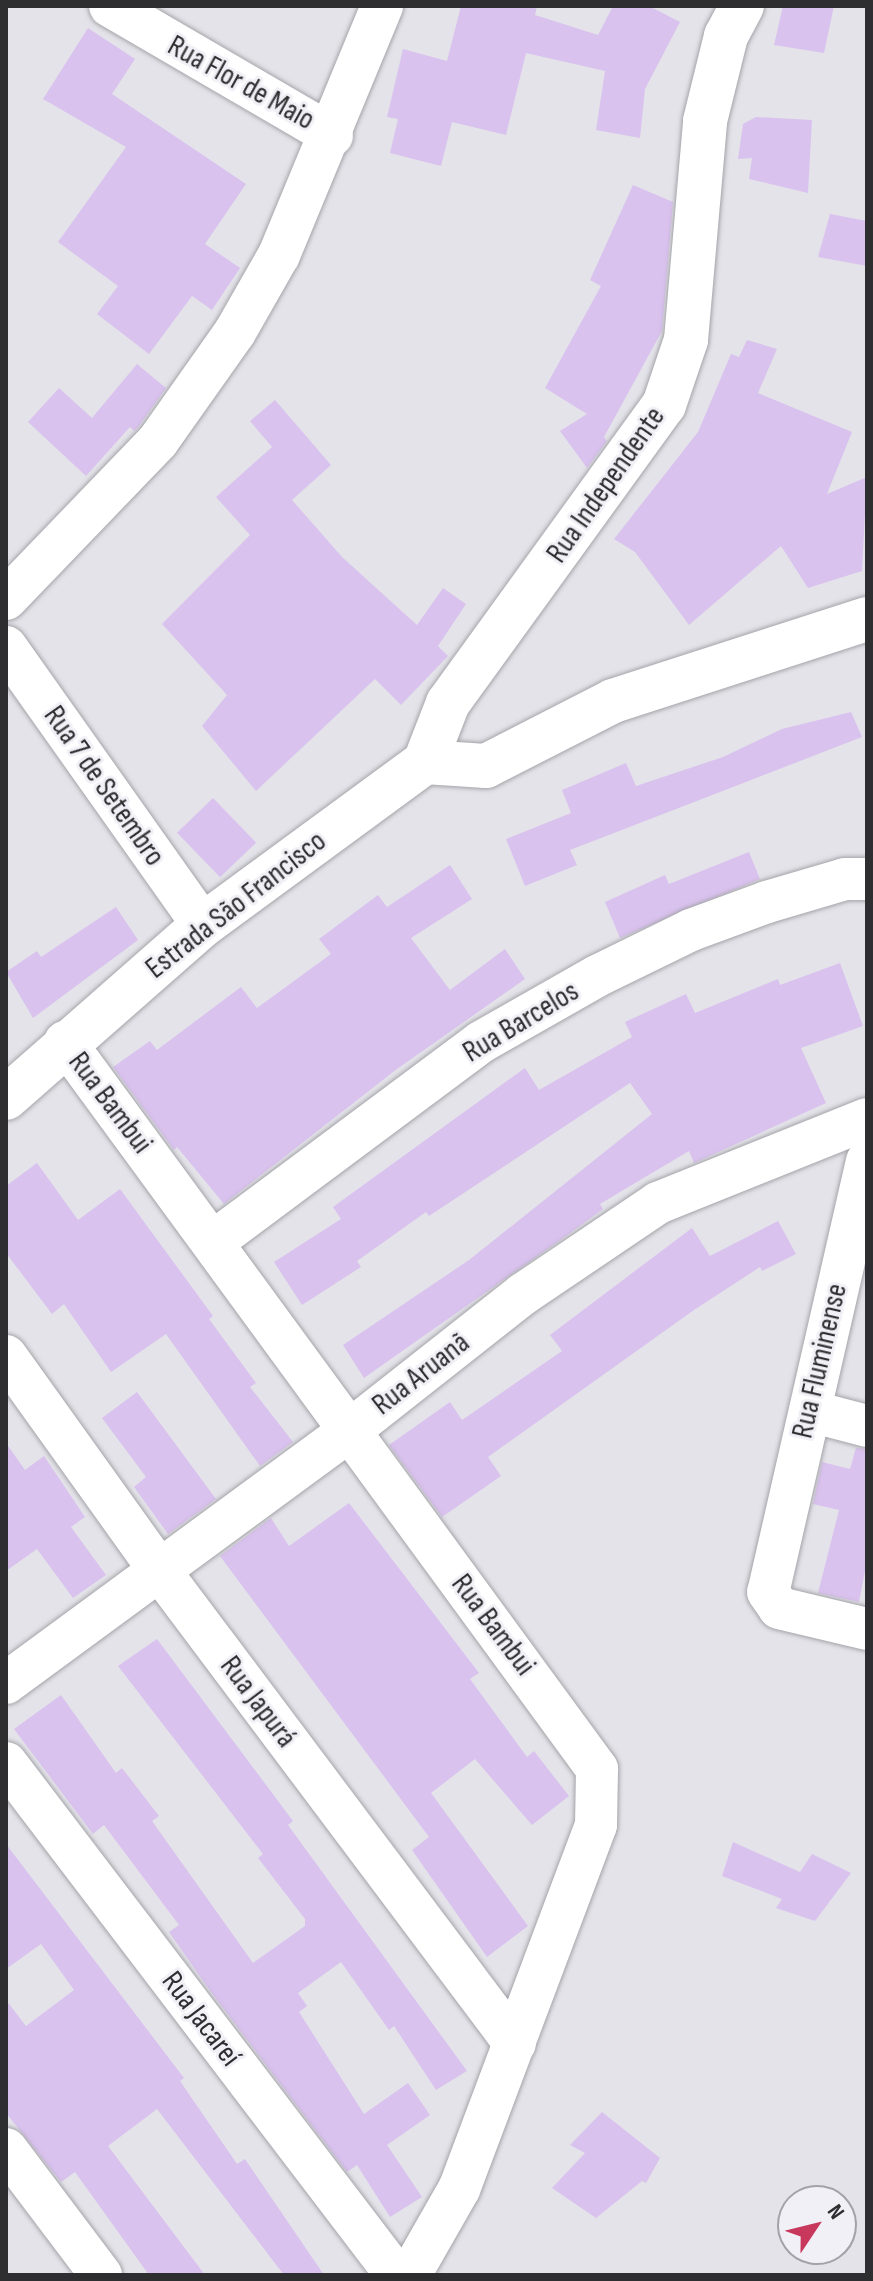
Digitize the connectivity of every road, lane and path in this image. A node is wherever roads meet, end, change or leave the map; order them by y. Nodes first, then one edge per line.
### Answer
1 (110, 6) edge
2 (382, 6) edge
3 (742, 6) edge
4 (332, 135) junction
5 (6, 599) edge
6 (867, 619) edge
7 (6, 647) edge
8 (425, 762) junction
9 (867, 879) edge
10 (203, 925) junction
11 (65, 1042) junction
12 (6, 1098) edge
13 (867, 1119) edge
14 (867, 1161) edge
15 (859, 1224) edge
16 (214, 1241) junction
17 (6, 1356) edge
18 (810, 1411) junction
19 (867, 1426) edge
20 (349, 1431) junction
21 (160, 1571) junction
22 (867, 1629) edge
23 (6, 1683) edge
24 (6, 1763) edge
25 (515, 2044) junction
26 (6, 2149) edge
27 (101, 2275) edge
28 (396, 2275) edge
29 (410, 2275) edge

1 - 4 street, Rua Flor de Maio
2 - 4 street
3 - 8 street, Rua Independente
4 - 5 street
6 - 8 street
7 - 10 street, Rua 7 de Setembro
8 - 10 street, Estrada São Francisco
9 - 16 street, Rua Barcelos
10 - 11 street, Estrada São Francisco
11 - 12 street, Estrada São Francisco
11 - 16 street, Rua Bambui
13 - 20 street, Rua Aruanã
14 - 15 street, Rua Fluminense
15 - 18 street, Rua Fluminense
16 - 20 street, Rua Bambui
17 - 21 street, Rua Japurá
18 - 19 street
18 - 22 street, Rua Fluminense
20 - 21 street, Rua Aruanã
20 - 25 street, Rua Bambui
21 - 23 street, Rua Aruanã
21 - 25 street, Rua Japurá
24 - 28 street, Rua Jacareí
25 - 29 street, Rua Bambui
26 - 27 street

